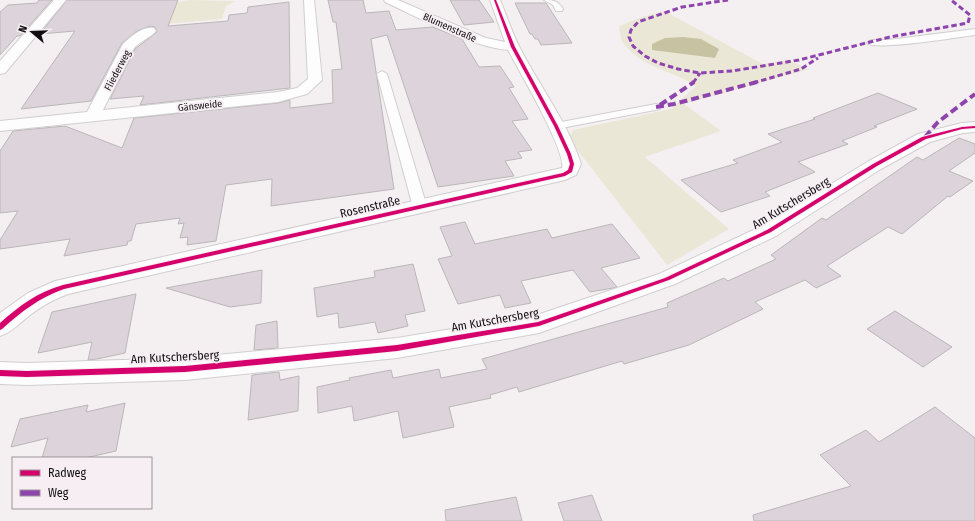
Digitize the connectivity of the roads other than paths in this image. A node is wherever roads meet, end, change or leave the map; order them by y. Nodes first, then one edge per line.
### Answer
1 (60, 0) edge
2 (309, 0) edge
3 (389, 0) edge
4 (495, 0) edge
5 (548, 0) edge
6 (559, 9) dead end
7 (150, 31) dead end
8 (975, 32) edge
9 (871, 42) dead end
10 (513, 47) junction
11 (0, 70) edge
12 (382, 74) dead end
13 (656, 107) dead end
14 (92, 117) junction
15 (0, 126) edge
16 (556, 126) junction
17 (975, 127) edge
18 (420, 207) junction
19 (0, 327) edge
20 (0, 373) edge

1 - 11 street
2 - 14 street, Gänsweide
3 - 10 street, Blumenstraße
4 - 10 street, Rosenstraße
5 - 6 lane
7 - 14 street, Fliederweg
8 - 9 lane
10 - 16 street, Rosenstraße
12 - 18 lane
13 - 16 lane
14 - 15 street, Gänsweide
16 - 18 street, Rosenstraße
17 - 20 street, Am Kutschersberg
18 - 19 street, Rosenstraße

